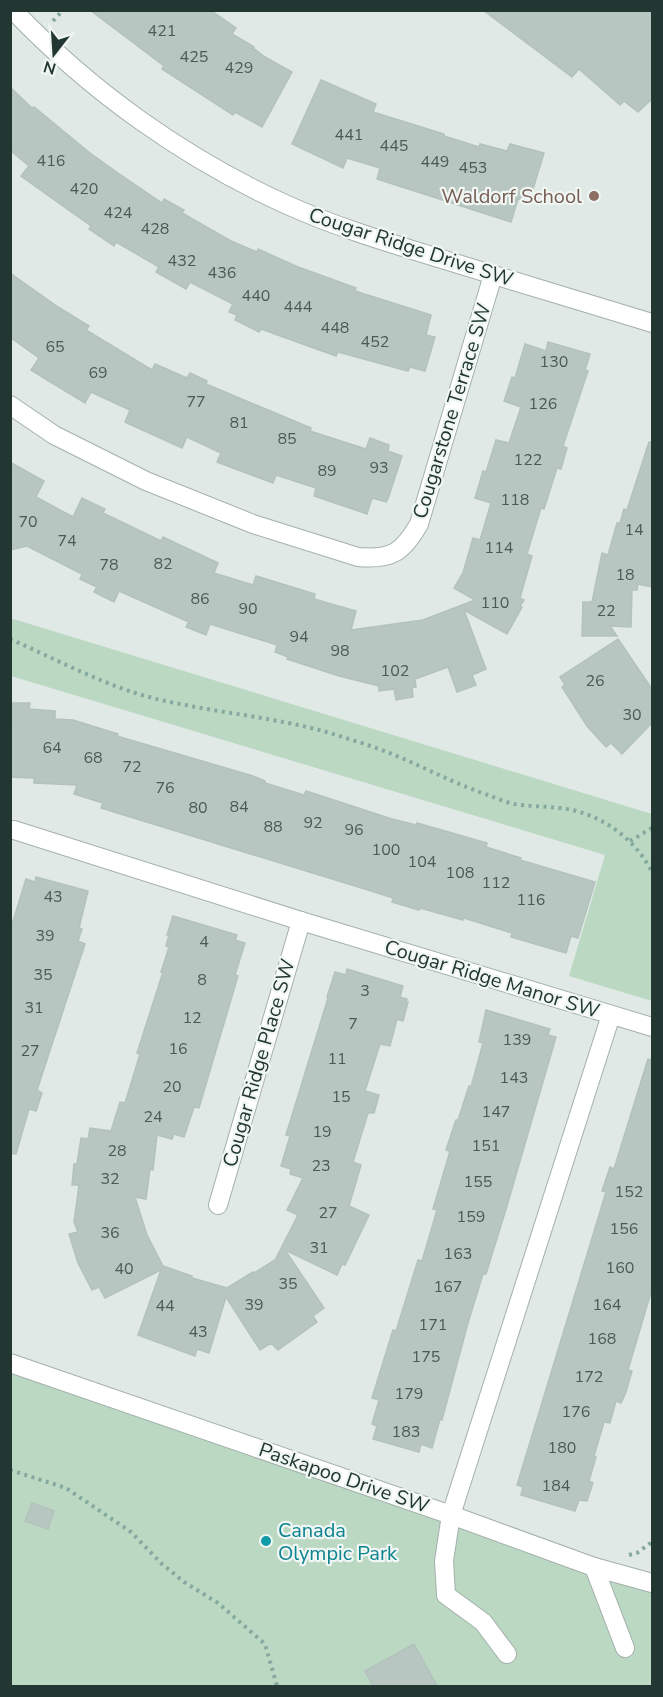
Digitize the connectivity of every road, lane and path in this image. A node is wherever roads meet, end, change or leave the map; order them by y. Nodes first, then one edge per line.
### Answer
1 (13, 10) edge
2 (493, 275) junction
3 (652, 323) edge
4 (10, 405) edge
5 (10, 639) edge
6 (652, 828) edge
7 (10, 830) edge
8 (630, 841) junction
9 (652, 872) edge
10 (301, 921) junction
11 (611, 1015) junction
12 (652, 1027) edge
13 (218, 1205) dead end
14 (10, 1363) edge
15 (10, 1470) edge
16 (451, 1515) junction
17 (594, 1567) junction
18 (652, 1583) edge
19 (625, 1648) dead end
20 (507, 1654) dead end
21 (276, 1686) edge

1 - 2 street, Cougar Ridge Drive SW
2 - 3 street, Cougar Ridge Drive SW
2 - 4 street, Cougarstone Terrace SW
5 - 8 path
6 - 8 path
7 - 10 street, Cougar Ridge Manor SW
8 - 9 path
10 - 11 street, Cougar Ridge Manor SW
10 - 13 street, Cougar Ridge Place SW
11 - 12 street
11 - 16 street, Cougar Ridge Manor SW
14 - 16 street, Paskapoo Drive SW
15 - 21 path
16 - 17 street, Paskapoo Drive SW
16 - 20 street, Cougar Ridge Manor SW
17 - 18 street, Paskapoo Drive SW
17 - 19 street

